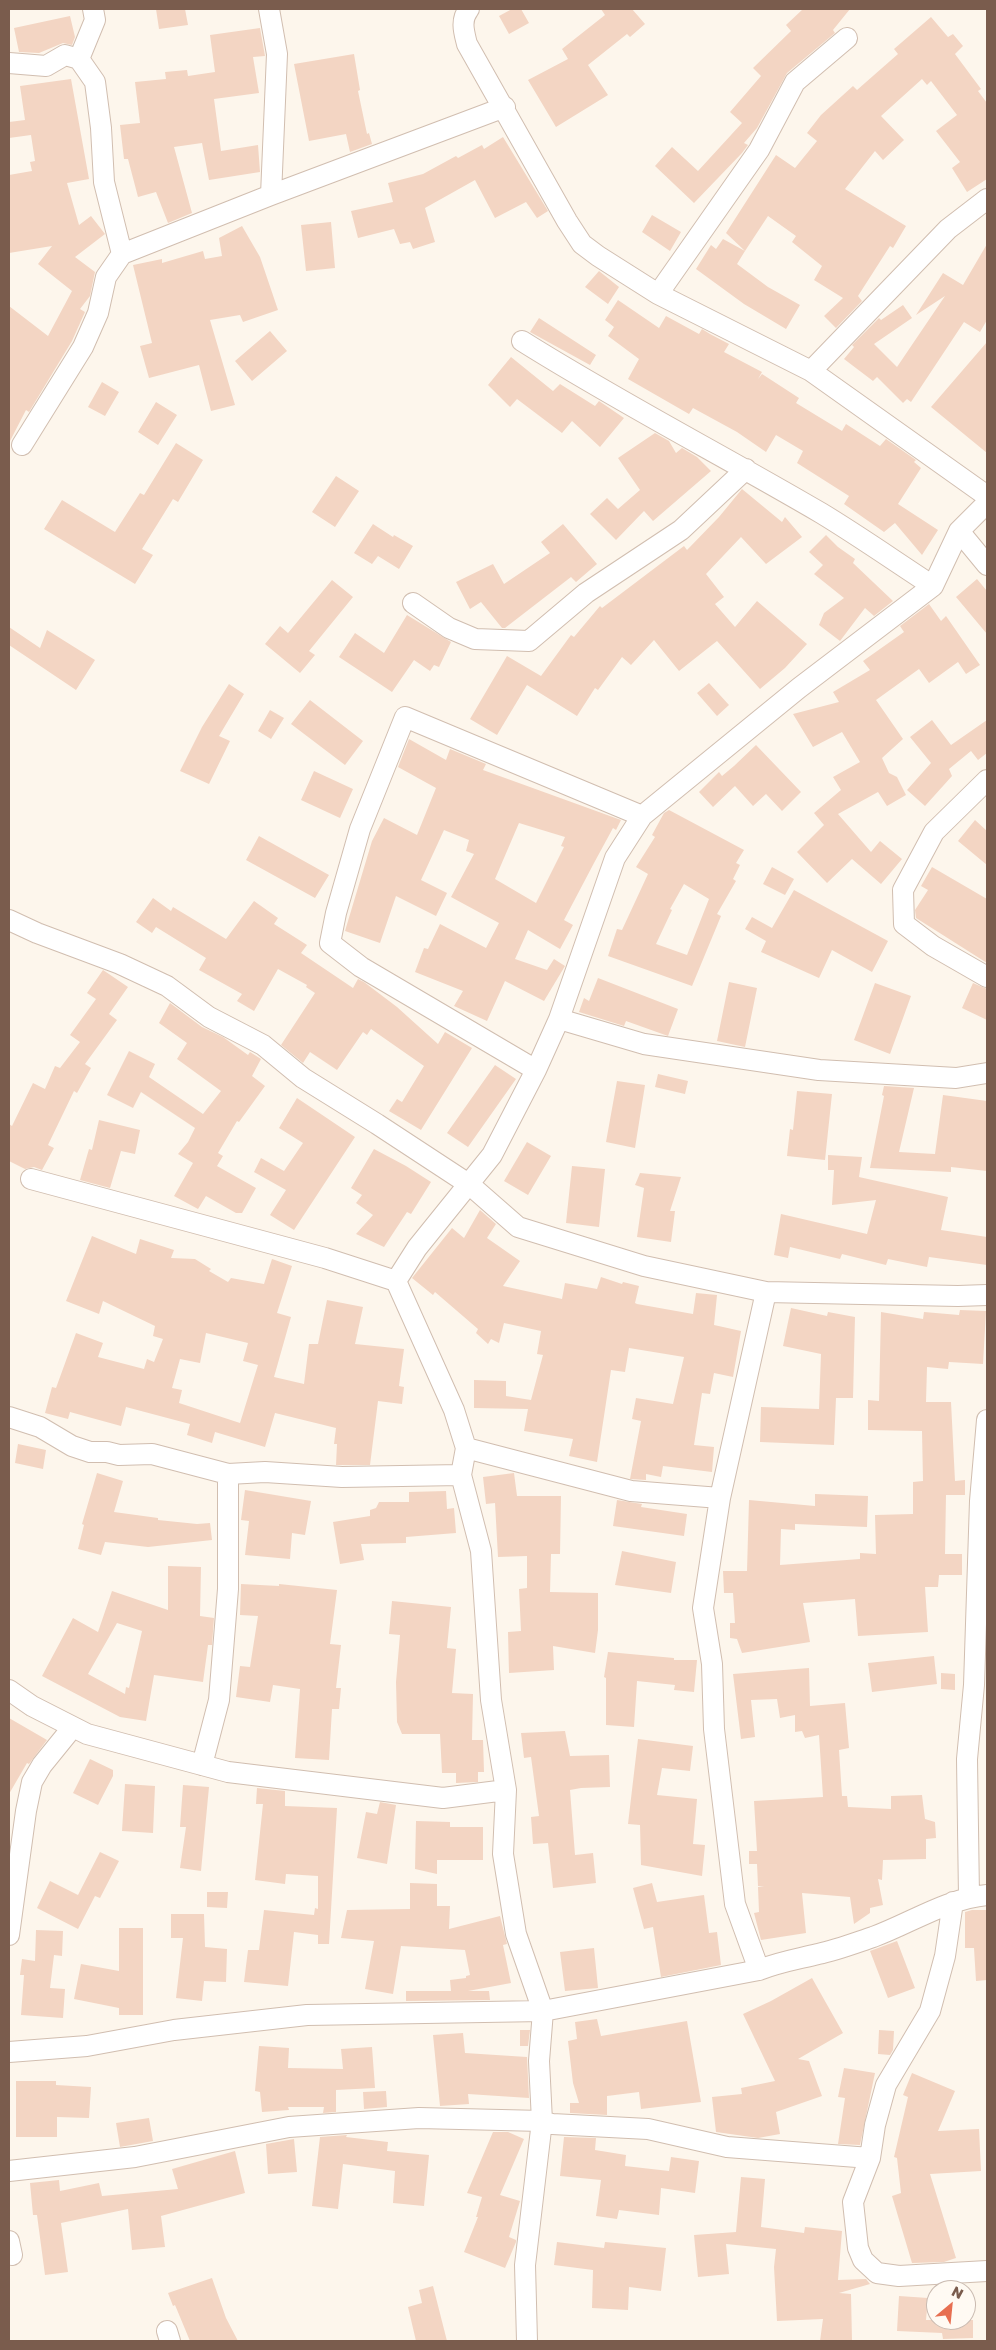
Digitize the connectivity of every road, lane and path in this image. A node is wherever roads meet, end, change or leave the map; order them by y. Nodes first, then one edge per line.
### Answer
1 (93, 9) edge
2 (269, 9) edge
3 (469, 9) edge
4 (847, 38) dead end
5 (79, 59) junction
6 (9, 63) edge
7 (505, 107) junction
8 (271, 195) junction
9 (987, 199) edge
10 (122, 254) junction
11 (658, 294) junction
12 (522, 341) dead end
13 (811, 371) junction
14 (22, 446) dead end
15 (746, 469) junction
16 (987, 496) edge
17 (987, 503) edge
18 (959, 531) junction
19 (987, 565) edge
20 (933, 586) junction
21 (413, 602) dead end
22 (987, 780) edge
23 (642, 816) junction
24 (9, 920) edge
25 (987, 977) edge
26 (559, 1019) junction
27 (536, 1070) junction
28 (987, 1073) edge
29 (31, 1179) dead end
30 (470, 1186) junction
31 (396, 1281) junction
32 (766, 1292) junction
33 (987, 1295) edge
34 (9, 1417) edge
35 (987, 1420) edge
36 (466, 1448) junction
37 (228, 1474) junction
38 (461, 1475) junction
39 (720, 1498) junction
40 (9, 1690) edge
41 (72, 1728) junction
42 (202, 1765) junction
43 (506, 1790) junction
44 (970, 1898) edge
45 (9, 1935) edge
46 (759, 1970) junction
47 (544, 2011) junction
48 (9, 2052) edge
49 (542, 2121) junction
50 (870, 2158) junction
51 (9, 2171) edge
52 (987, 2271) edge
53 (527, 2341) edge

1 - 5 street
2 - 8 street
3 - 7 street
4 - 11 street
5 - 6 street
5 - 10 street
7 - 8 street
7 - 11 street
8 - 10 street
9 - 13 street
10 - 14 street
11 - 13 street
12 - 15 street
13 - 16 street
15 - 20 street
15 - 21 street
17 - 18 street
18 - 19 street
18 - 20 street
20 - 23 street
22 - 25 street
23 - 26 street
23 - 27 street
24 - 30 street
26 - 27 street
26 - 28 street
27 - 30 street
29 - 31 street
30 - 31 street
30 - 32 street
31 - 36 street
32 - 33 street
32 - 39 street
34 - 37 street
35 - 44 street
36 - 38 street
36 - 39 street
37 - 38 street
37 - 42 street
38 - 43 street
39 - 46 street
40 - 41 street
41 - 42 street
41 - 45 street
42 - 43 street
43 - 47 street
44 - 46 street
44 - 50 street
46 - 47 street
47 - 48 street
47 - 49 street
49 - 50 street
49 - 51 street
49 - 53 street
50 - 52 street

